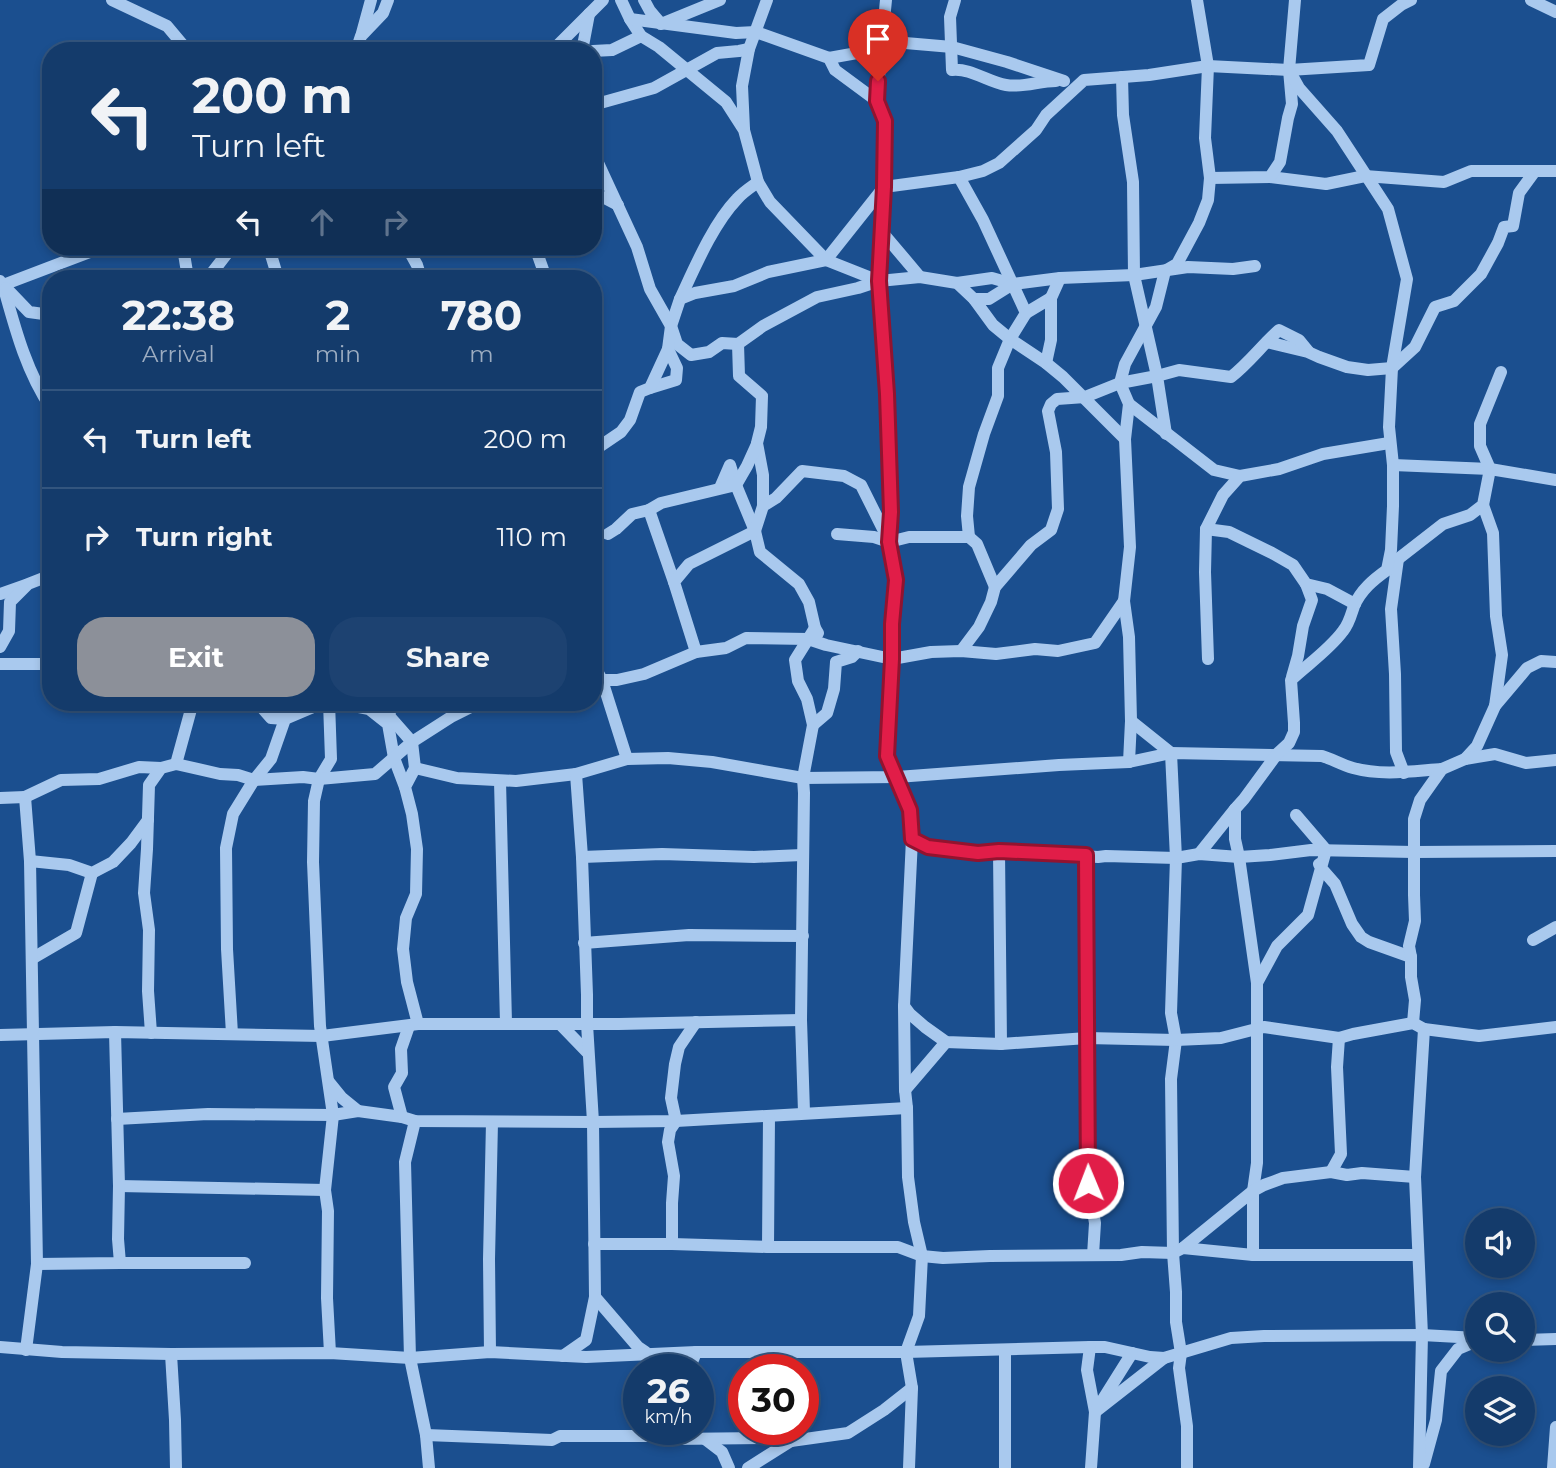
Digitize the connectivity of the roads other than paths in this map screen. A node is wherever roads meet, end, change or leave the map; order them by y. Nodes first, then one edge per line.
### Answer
1 (112, 0) edge
2 (371, 0) edge
3 (388, 0) edge
4 (594, 0) edge
5 (603, 0) edge
6 (621, 0) edge
7 (644, 0) edge
8 (720, 0) edge
9 (767, 0) edge
10 (886, 0) edge
11 (955, 0) edge
12 (1197, 0) edge
13 (1295, 0) edge
14 (1411, 0) edge
15 (1531, 0) edge
16 (1556, 12) edge
17 (589, 15) junction
18 (630, 19) junction
19 (661, 24) junction
20 (756, 32) junction
21 (361, 36) junction
22 (641, 36) junction
23 (882, 41) junction
24 (180, 42) edge
25 (359, 42) edge
26 (559, 42) edge
27 (584, 42) edge
28 (951, 47) junction
29 (749, 49) junction
30 (602, 51) edge
31 (829, 58) junction
32 (1209, 66) junction
33 (686, 70) junction
34 (1289, 70) junction
35 (1122, 77) junction
36 (1084, 80) junction
37 (1065, 81) junction
38 (877, 101) junction
39 (602, 103) edge
40 (744, 130) junction
41 (602, 171) edge
42 (1535, 171) junction
43 (1556, 171) edge
44 (1365, 176) junction
45 (958, 177) junction
46 (1270, 177) junction
47 (1210, 178) junction
48 (758, 182) junction
49 (884, 187) junction
50 (602, 197) edge
51 (618, 206) junction
52 (882, 233) junction
53 (71, 256) edge
54 (226, 256) edge
55 (826, 260) junction
56 (1255, 266) dead end
57 (214, 270) edge
58 (1165, 271) junction
59 (1134, 275) junction
60 (920, 277) junction
61 (1060, 278) junction
62 (879, 281) junction
63 (957, 283) junction
64 (1, 284) edge
65 (1013, 284) junction
66 (680, 299) junction
67 (974, 299) junction
68 (1051, 299) junction
69 (1026, 313) junction
70 (42, 314) edge
71 (671, 326) junction
72 (1145, 327) junction
73 (1010, 339) junction
74 (738, 344) junction
75 (668, 349) junction
76 (1046, 363) junction
77 (1392, 368) junction
78 (1501, 372) dead end
79 (1157, 376) junction
80 (1120, 383) junction
81 (650, 388) junction
82 (42, 394) edge
83 (1084, 397) junction
84 (1129, 404) junction
85 (1166, 434) junction
86 (1125, 439) junction
87 (757, 443) junction
88 (1390, 443) junction
89 (602, 445) edge
90 (1393, 465) junction
91 (1490, 468) junction
92 (1240, 476) junction
93 (1555, 477) edge
94 (736, 485) junction
95 (720, 488) junction
96 (1483, 505) junction
97 (763, 506) junction
98 (649, 510) junction
99 (1206, 529) junction
100 (755, 531) junction
101 (607, 534) dead end
102 (837, 534) dead end
103 (969, 537) junction
104 (889, 542) junction
105 (1398, 559) junction
106 (1387, 570) junction
107 (42, 579) edge
108 (674, 582) junction
109 (28, 584) junction
110 (1306, 584) junction
111 (995, 587) junction
112 (0, 594) edge
113 (1124, 601) junction
114 (1355, 604) junction
115 (812, 634) junction
116 (777, 638) junction
117 (0, 647) edge
118 (858, 651) junction
119 (961, 651) junction
120 (696, 652) junction
121 (892, 659) junction
122 (1208, 659) dead end
123 (795, 660) junction
124 (1556, 662) edge
125 (0, 664) edge
126 (42, 664) edge
127 (602, 680) edge
128 (1291, 680) junction
129 (602, 693) edge
130 (1495, 706) junction
131 (191, 711) edge
132 (265, 711) edge
133 (305, 711) edge
134 (328, 711) edge
135 (372, 711) edge
136 (390, 711) edge
137 (463, 711) edge
138 (285, 719) junction
139 (1131, 721) junction
140 (813, 725) junction
141 (412, 743) junction
142 (1171, 753) junction
143 (1277, 754) junction
144 (887, 756) junction
145 (394, 758) junction
146 (627, 759) junction
147 (1465, 759) junction
148 (1556, 760) edge
149 (1129, 762) junction
150 (176, 764) junction
151 (161, 768) junction
152 (415, 768) junction
153 (1442, 769) junction
154 (1404, 773) junction
155 (576, 774) junction
156 (872, 777) junction
157 (897, 777) junction
158 (803, 778) junction
159 (319, 779) junction
160 (254, 780) junction
161 (500, 781) junction
162 (405, 787) junction
163 (25, 797) junction
164 (0, 799) edge
165 (1234, 808) junction
166 (1296, 815) dead end
167 (148, 820) junction
168 (912, 839) junction
169 (1311, 850) junction
170 (1326, 850) junction
171 (999, 851) junction
172 (1556, 851) edge
173 (1414, 852) junction
174 (1199, 854) junction
175 (802, 855) junction
176 (1086, 855) junction
177 (582, 857) junction
178 (1240, 857) junction
179 (1176, 858) junction
180 (30, 861) junction
181 (1321, 869) junction
182 (92, 873) junction
183 (1556, 927) edge
184 (803, 936) junction
185 (1533, 940) dead end
186 (584, 943) junction
187 (1411, 957) junction
188 (33, 958) junction
189 (1257, 983) junction
190 (904, 1006) junction
191 (801, 1020) junction
192 (506, 1023) junction
193 (696, 1023) junction
194 (560, 1024) junction
195 (587, 1024) junction
196 (414, 1026) junction
197 (1418, 1026) junction
198 (1556, 1027) edge
199 (1258, 1028) junction
200 (115, 1032) junction
201 (150, 1033) junction
202 (232, 1034) junction
203 (0, 1035) edge
204 (33, 1035) junction
205 (322, 1036) junction
206 (1087, 1038) junction
207 (1339, 1038) junction
208 (1176, 1040) junction
209 (946, 1042) junction
210 (1001, 1044) junction
211 (588, 1053) junction
212 (329, 1081) junction
213 (905, 1090) junction
214 (907, 1108) junction
215 (358, 1111) junction
216 (804, 1112) junction
217 (333, 1115) junction
218 (769, 1116) junction
219 (402, 1117) junction
220 (117, 1119) junction
221 (415, 1121) junction
222 (676, 1121) junction
223 (492, 1122) junction
224 (593, 1122) junction
225 (1331, 1172) junction
226 (1415, 1177) junction
227 (119, 1186) junction
228 (325, 1189) junction
229 (1253, 1191) junction
230 (594, 1244) junction
231 (672, 1244) junction
232 (768, 1247) junction
233 (1178, 1251) junction
234 (1093, 1255) junction
235 (1253, 1255) junction
236 (1417, 1255) junction
237 (922, 1256) junction
238 (120, 1263) junction
239 (245, 1263) dead end
240 (37, 1264) junction
241 (595, 1297) junction
242 (1422, 1335) junction
243 (1465, 1339) edge
244 (1556, 1339) edge
245 (1535, 1340) edge
246 (1465, 1346) edge
247 (0, 1347) edge
248 (1090, 1347) junction
249 (26, 1350) junction
250 (1005, 1350) junction
251 (490, 1352) junction
252 (696, 1352) joint
253 (906, 1352) junction
254 (330, 1353) junction
255 (647, 1353) junction
256 (1132, 1353) junction
257 (1181, 1353) junction
258 (171, 1354) junction
259 (563, 1356) junction
260 (410, 1358) junction
261 (1164, 1358) junction
262 (912, 1388) junction
263 (1095, 1412) junction
264 (1556, 1427) edge
265 (426, 1436) junction
266 (623, 1436) edge
267 (819, 1437) edge
268 (713, 1445) edge
269 (785, 1445) edge
270 (176, 1468) edge
271 (429, 1468) edge
272 (729, 1468) edge
273 (748, 1468) edge
274 (909, 1468) edge
275 (1005, 1468) edge
276 (1091, 1468) edge
277 (1187, 1468) edge
278 (1421, 1468) edge
279 (1553, 1468) edge

1 - 24 street
2 - 21 street
3 - 21 street
4 - 17 street
5 - 17 street
6 - 18 street
7 - 19 street
8 - 19 street
9 - 20 street
10 - 23 street
11 - 28 street
12 - 32 street
13 - 34 street
14 - 34 street
15 - 16 street
17 - 26 street
17 - 27 street
18 - 19 street
18 - 22 street
19 - 20 street
20 - 29 street
20 - 31 street
21 - 25 street
22 - 30 street
22 - 33 street
23 - 28 street
23 - 31 street
23 - 38 street
28 - 37 street
28 - 37 street
29 - 33 street
29 - 40 street
31 - 38 street
32 - 34 street
32 - 35 street
32 - 47 street
33 - 39 street
33 - 40 street
34 - 44 street
34 - 46 street
35 - 36 street
35 - 59 street
36 - 37 street
36 - 45 street
38 - 49 street
40 - 48 street
41 - 51 street
42 - 43 street
42 - 44 street
42 - 77 street
44 - 46 street
44 - 77 street
45 - 49 street
45 - 65 street
46 - 47 street
47 - 58 street
48 - 55 street
48 - 66 street
49 - 52 street
49 - 55 street
50 - 51 street
51 - 71 street
52 - 60 street
52 - 62 street
53 - 64 street
54 - 57 street
55 - 62 street
55 - 66 street
56 - 58 street
58 - 59 street
58 - 72 street
59 - 61 street
59 - 72 street
60 - 62 street
60 - 63 street
61 - 65 street
61 - 68 street
62 - 74 street
62 - 104 street
63 - 65 street
63 - 67 street
64 - 70 street
64 - 82 street
65 - 67 street
65 - 69 street
66 - 71 street
67 - 73 street
68 - 69 street
68 - 76 street
69 - 73 street
71 - 74 street
71 - 75 street
72 - 79 street
72 - 80 street
73 - 76 street
73 - 103 street
74 - 87 street
75 - 81 street
75 - 81 street
76 - 83 street
77 - 79 street
77 - 88 street
78 - 91 street
79 - 80 street
79 - 85 street
80 - 83 street
80 - 84 street
81 - 89 street
83 - 86 street
83 - 111 street
84 - 85 street
84 - 86 street
85 - 92 street
86 - 113 street
87 - 94 street
87 - 97 street
88 - 90 street
88 - 92 street
90 - 91 street
90 - 106 street
91 - 93 street
91 - 96 street
92 - 99 street
94 - 95 street
94 - 95 street
94 - 100 street
95 - 98 street
96 - 105 street
96 - 130 street
97 - 100 street
97 - 104 street
98 - 101 street
98 - 108 street
99 - 110 street
99 - 122 street
100 - 108 street
100 - 115 street
102 - 104 street
103 - 104 street
103 - 111 street
104 - 121 street
105 - 106 street
105 - 154 street
106 - 114 street
107 - 109 street
108 - 120 street
109 - 112 street
109 - 117 street
110 - 114 street
110 - 128 street
111 - 119 street
113 - 119 street
113 - 139 street
114 - 128 street
115 - 116 street
115 - 118 street
115 - 123 street
116 - 120 street
116 - 123 street
118 - 121 street
118 - 140 street
119 - 121 street
120 - 127 street
121 - 144 street
123 - 140 street
124 - 130 street
125 - 126 street
128 - 143 street
129 - 146 street
130 - 147 street
131 - 150 street
132 - 138 street
133 - 138 street
134 - 159 street
135 - 145 street
136 - 141 street
137 - 141 street
138 - 160 street
139 - 142 street
139 - 149 street
140 - 158 street
141 - 145 street
141 - 152 street
142 - 143 street
142 - 149 street
142 - 179 street
143 - 154 street
143 - 165 street
144 - 156 street
144 - 157 street
145 - 159 street
145 - 162 street
146 - 155 street
146 - 158 street
147 - 148 street
147 - 153 street
149 - 157 street
150 - 151 street
150 - 160 street
151 - 163 street
151 - 167 street
152 - 161 street
152 - 162 street
153 - 154 street
153 - 173 street
155 - 161 street
155 - 177 street
156 - 157 street
156 - 158 street
157 - 168 street
158 - 175 street
159 - 160 street
159 - 205 street
160 - 202 street
161 - 192 street
162 - 196 street
163 - 164 street
163 - 180 street
165 - 174 street
165 - 178 street
166 - 170 street
167 - 182 street
167 - 201 street
168 - 171 street
168 - 190 street
169 - 170 street
169 - 178 street
169 - 181 street
170 - 173 street
170 - 181 street
171 - 176 street
171 - 210 street
172 - 173 street
173 - 187 street
174 - 178 street
174 - 179 street
175 - 177 street
175 - 184 street
176 - 179 street
176 - 206 street
177 - 186 street
178 - 189 street
179 - 208 street
180 - 182 street
180 - 188 street
181 - 187 street
181 - 189 street
182 - 188 street
183 - 185 street
184 - 186 street
184 - 191 street
186 - 195 street
187 - 197 street
188 - 204 street
189 - 199 street
190 - 209 street
190 - 213 street
191 - 193 street
191 - 216 street
192 - 194 street
192 - 196 street
193 - 195 street
193 - 222 street
194 - 195 street
194 - 211 street
195 - 211 street
196 - 205 street
196 - 219 street
197 - 198 street
197 - 207 street
197 - 226 street
199 - 207 street
199 - 208 street
199 - 229 street
200 - 201 street
200 - 204 street
200 - 220 street
201 - 202 street
202 - 205 street
203 - 204 street
204 - 240 street
205 - 212 street
206 - 208 street
206 - 210 street
206 - 234 street
207 - 225 street
208 - 233 street
209 - 210 street
209 - 213 street
211 - 224 street
212 - 215 street
212 - 217 street
213 - 214 street
214 - 216 street
214 - 237 street
215 - 217 street
215 - 219 street
216 - 218 street
217 - 220 street
217 - 228 street
218 - 222 street
218 - 232 street
219 - 221 street
220 - 227 street
221 - 223 street
221 - 260 street
222 - 224 street
222 - 231 street
223 - 224 street
223 - 251 street
224 - 230 street
225 - 226 street
225 - 229 street
226 - 236 street
227 - 228 street
227 - 238 street
228 - 254 street
229 - 233 street
229 - 235 street
230 - 231 street
230 - 241 street
231 - 232 street
232 - 237 street
233 - 234 street
233 - 235 street
233 - 257 street
234 - 237 street
235 - 236 street
236 - 242 street
237 - 253 street
238 - 239 street
238 - 240 street
240 - 249 street
241 - 255 street
241 - 259 street
242 - 243 street
242 - 257 street
242 - 278 street
244 - 245 street
246 - 278 street
247 - 249 street
248 - 250 street
248 - 256 street
248 - 263 street
249 - 258 street
250 - 253 street
250 - 275 street
251 - 259 street
251 - 260 street
252 - 253 street
252 - 255 street
253 - 262 street
254 - 258 street
254 - 260 street
255 - 259 street
256 - 261 street
256 - 263 street
257 - 261 street
257 - 277 street
258 - 270 street
260 - 265 street
261 - 263 street
262 - 267 street
262 - 274 street
263 - 276 street
264 - 279 street
265 - 266 street
265 - 271 street
268 - 272 street
269 - 273 street

